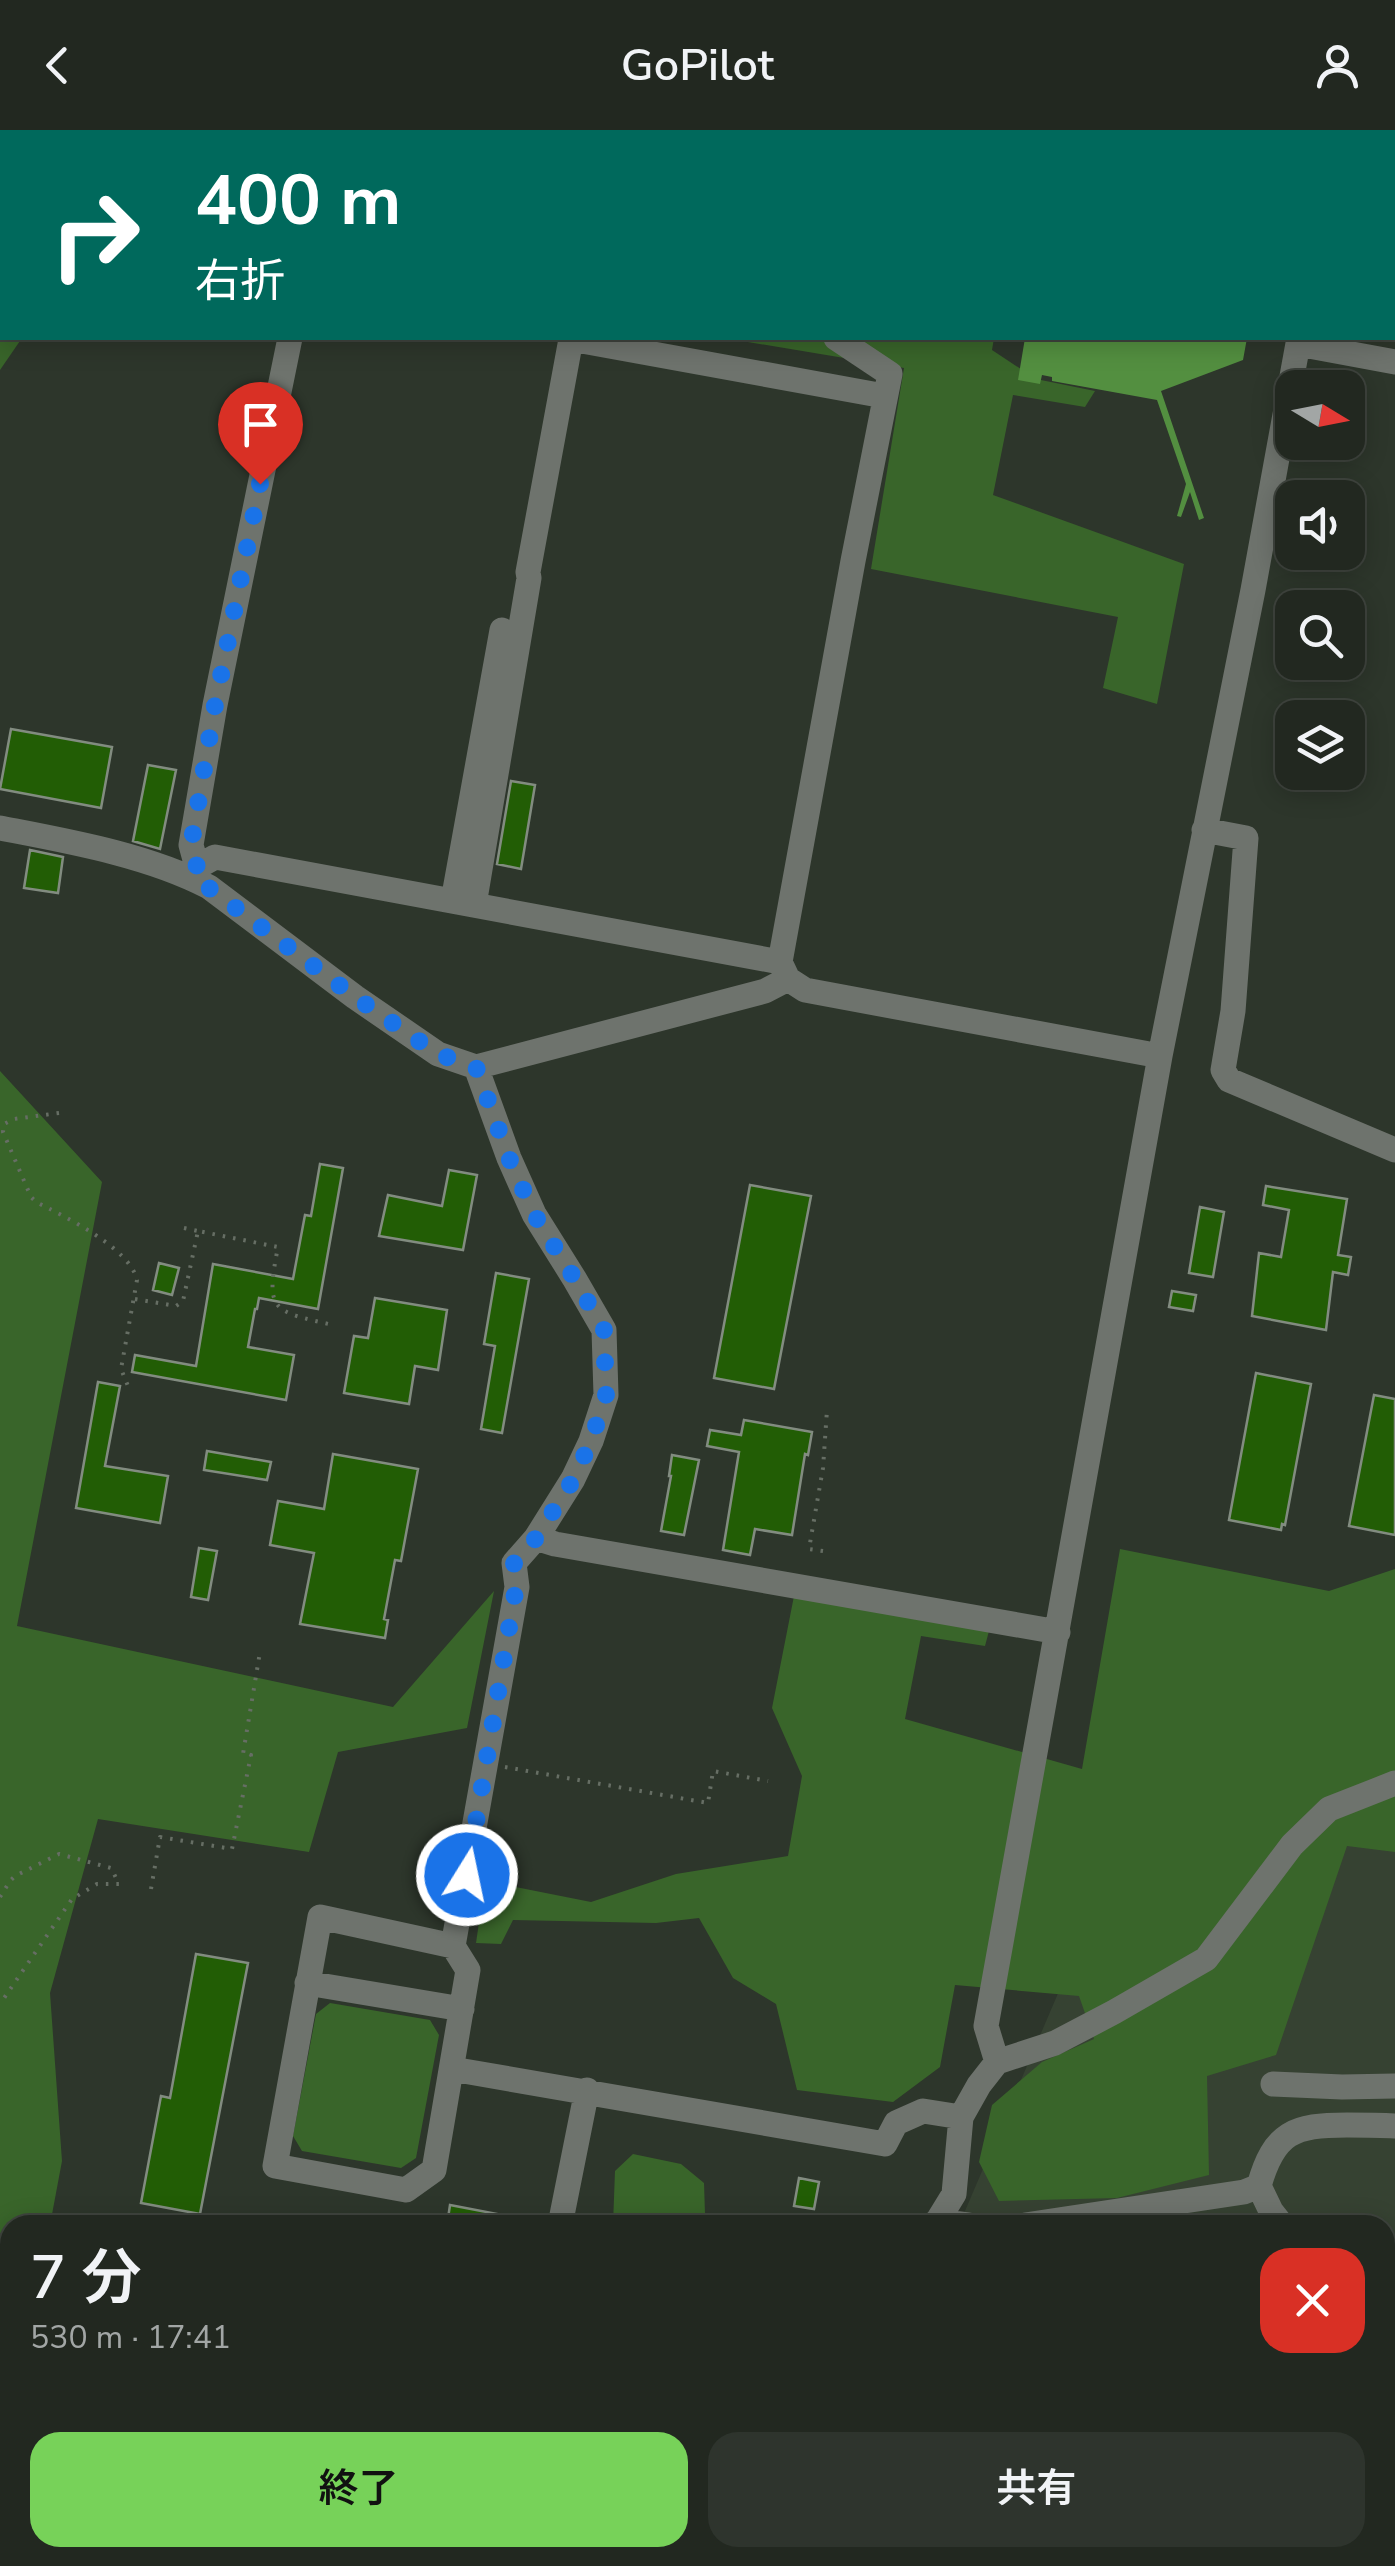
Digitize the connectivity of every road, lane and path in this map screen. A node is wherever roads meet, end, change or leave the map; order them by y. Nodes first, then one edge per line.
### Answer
1 (290, 340) edge
2 (556, 340) edge
3 (571, 340) edge
4 (576, 340) edge
5 (839, 340) edge
6 (1299, 341) edge
7 (1395, 362) edge
8 (884, 396) junction
9 (0, 828) edge
10 (1204, 830) junction
11 (195, 873) junction
12 (464, 903) junction
13 (784, 971) junction
14 (1160, 1056) junction
15 (476, 1067) junction
16 (58, 1112) dead end
17 (1395, 1150) edge
18 (184, 1228) dead end
19 (198, 1231) junction
20 (134, 1299) junction
21 (333, 1324) dead end
22 (128, 1386) dead end
23 (828, 1410) dead end
24 (536, 1538) junction
25 (823, 1551) dead end
26 (1058, 1632) junction
27 (260, 1652) dead end
28 (486, 1764) junction
29 (768, 1781) dead end
30 (1395, 1783) edge
31 (150, 1889) dead end
32 (0, 1897) edge
33 (453, 1946) junction
34 (307, 1982) junction
35 (0, 2004) edge
36 (462, 2009) junction
37 (998, 2062) junction
38 (452, 2068) junction
39 (1273, 2084) dead end
40 (1395, 2086) edge
41 (588, 2090) junction
42 (960, 2117) junction
43 (1395, 2126) edge
44 (1259, 2186) junction
45 (562, 2215) edge
46 (941, 2215) edge
47 (1083, 2215) edge
48 (1274, 2215) edge

1 - 11 street
2 - 12 street
3 - 12 street
4 - 8 street
5 - 8 street
6 - 7 street
6 - 10 street
8 - 13 street
9 - 11 street
10 - 14 street
10 - 17 street
11 - 12 street
11 - 15 street
12 - 13 street
13 - 14 street
13 - 15 street
14 - 26 street
15 - 24 street
16 - 20 path
18 - 19 path
19 - 20 path
19 - 21 path
20 - 22 path
23 - 25 path
24 - 26 street
24 - 28 street
26 - 37 street
27 - 31 path
28 - 29 path
28 - 33 street
30 - 37 street
32 - 35 path
33 - 34 street
33 - 36 street
34 - 36 street
34 - 38 street
36 - 38 street
37 - 42 street
38 - 41 street
39 - 40 street
41 - 42 street
41 - 45 street
42 - 46 street
43 - 44 street
44 - 47 street
44 - 48 street

